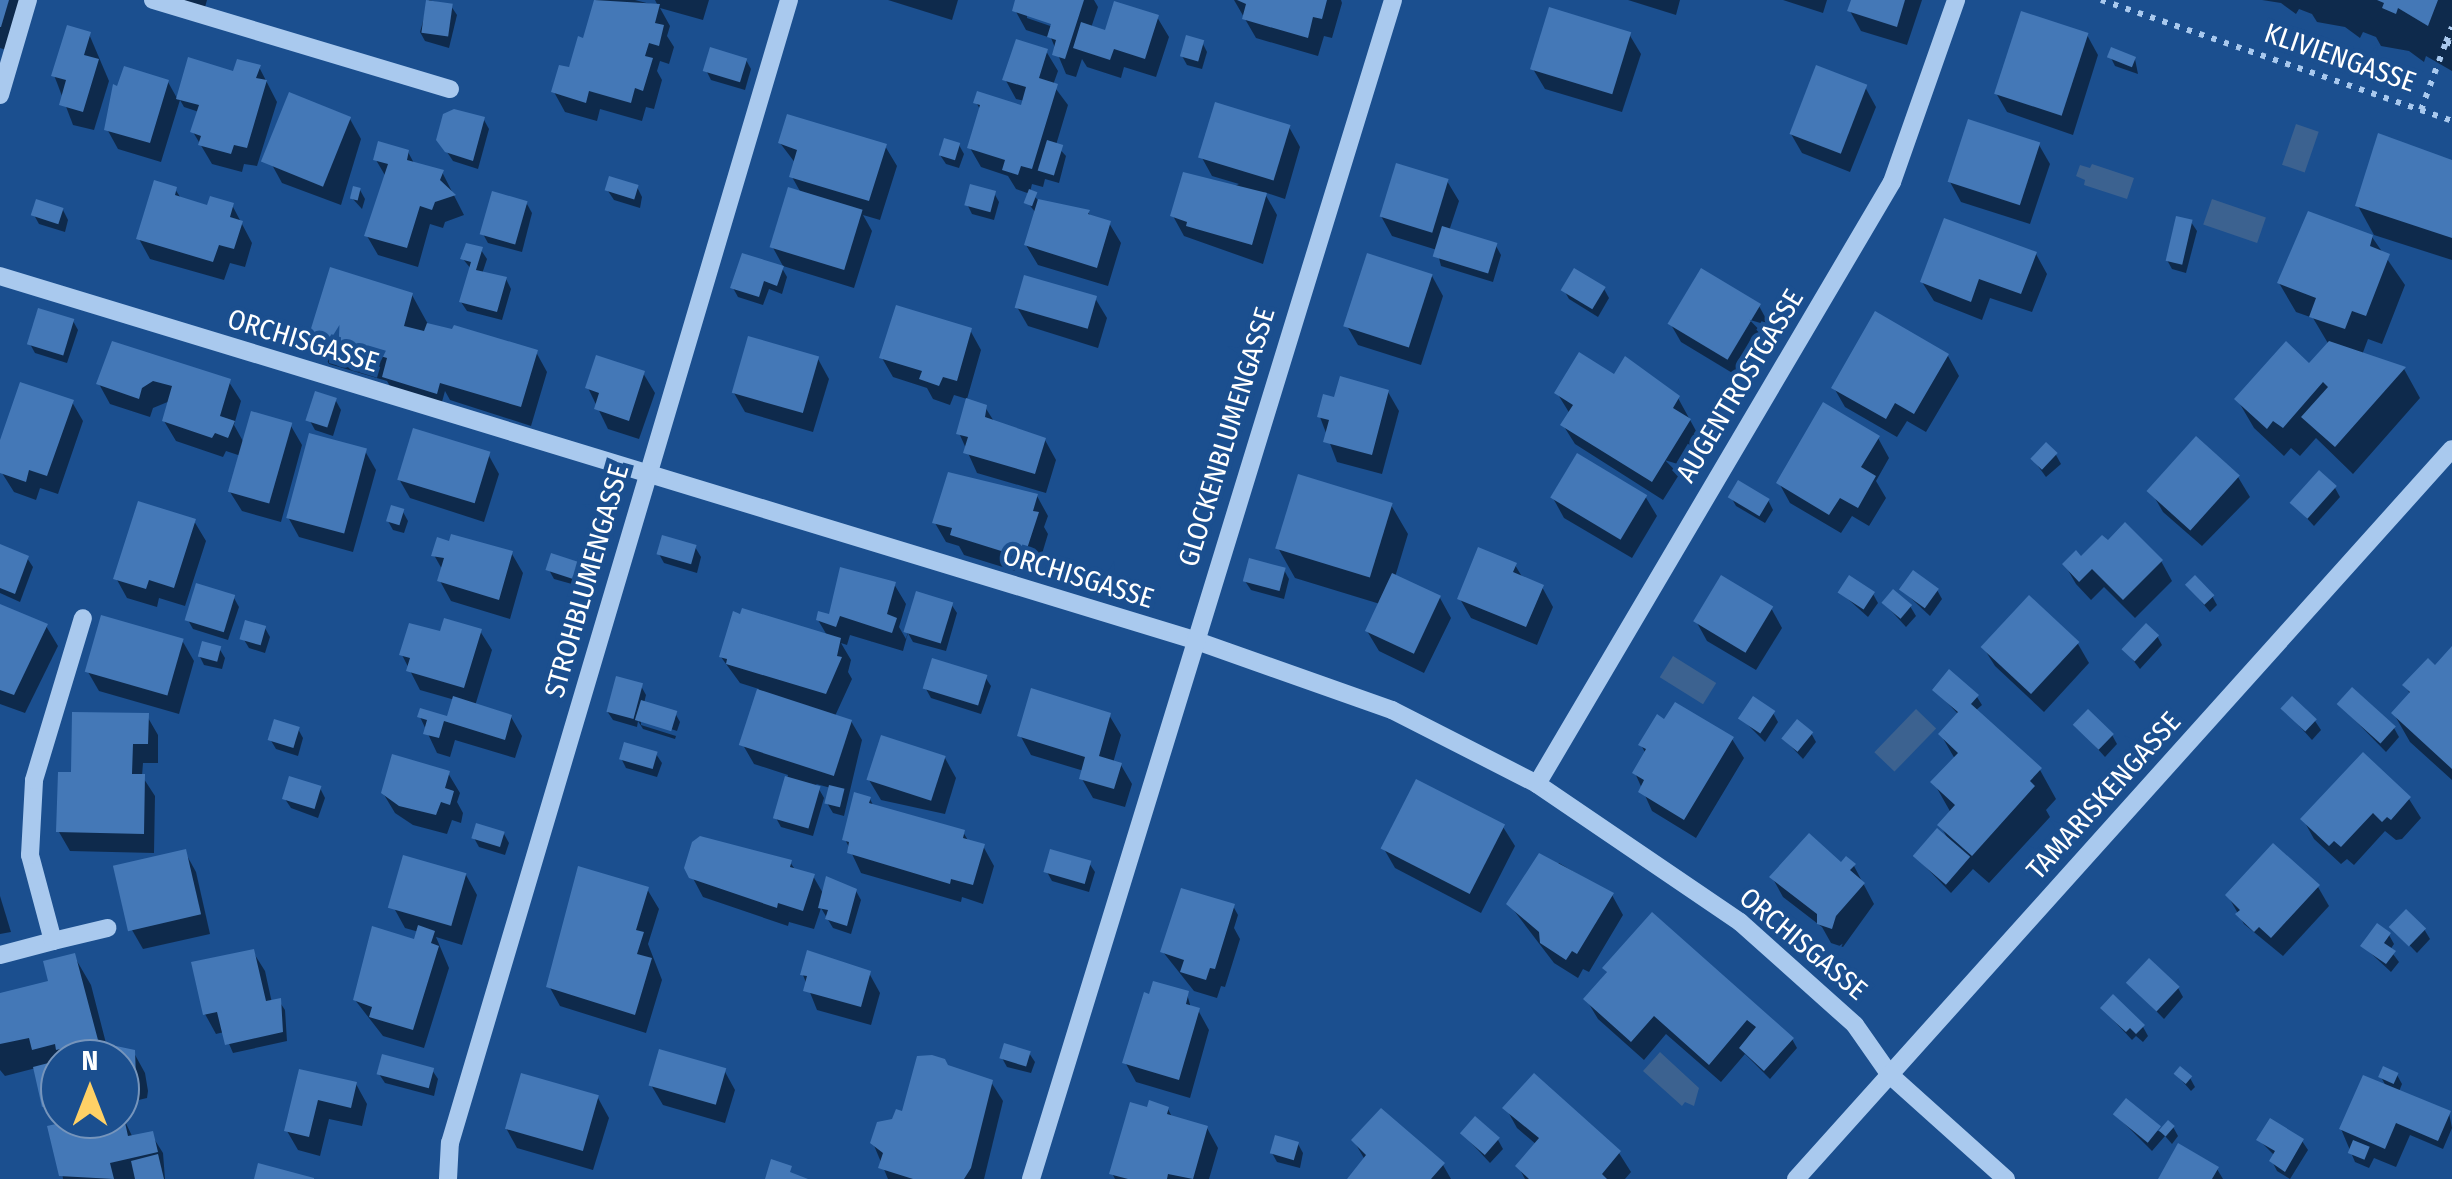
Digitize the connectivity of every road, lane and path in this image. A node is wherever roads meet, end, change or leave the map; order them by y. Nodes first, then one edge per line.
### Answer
1 (28, 0) edge
2 (153, 0) edge
3 (789, 0) edge
4 (1393, 0) edge
5 (1956, 0) edge
6 (2101, 0) edge
7 (2452, 27) edge
8 (2449, 43) edge
9 (450, 89) dead end
10 (0, 94) edge
11 (2421, 110) junction
12 (2452, 120) edge
13 (0, 276) edge
14 (2452, 448) edge
15 (646, 476) junction
16 (82, 618) dead end
17 (1194, 640) junction
18 (1537, 784) junction
19 (106, 928) dead end
20 (53, 942) junction
21 (0, 955) edge
22 (1890, 1076) junction
23 (448, 1179) edge
24 (1031, 1179) edge
25 (1796, 1179) edge
26 (2006, 1179) edge

1 - 10 street
2 - 9 street
3 - 15 street, STROHBLUMENGASSE
4 - 17 street, GLOCKENBLUMENGASSE
5 - 18 street, AUGENTROSTGASSE
6 - 11 path, KLIVIENGASSE
7 - 8 path
8 - 11 path
11 - 12 path, KLIVIENGASSE
13 - 15 street, ORCHISGASSE
14 - 22 street, TAMARISKENGASSE
15 - 17 street, ORCHISGASSE
15 - 23 street, STROHBLUMENGASSE
16 - 20 street
17 - 18 street, ORCHISGASSE
17 - 24 street, GLOCKENBLUMENGASSE
18 - 22 street, ORCHISGASSE
19 - 20 street
20 - 21 street
22 - 25 street, TAMARISKENGASSE
22 - 26 street, ORCHISGASSE

